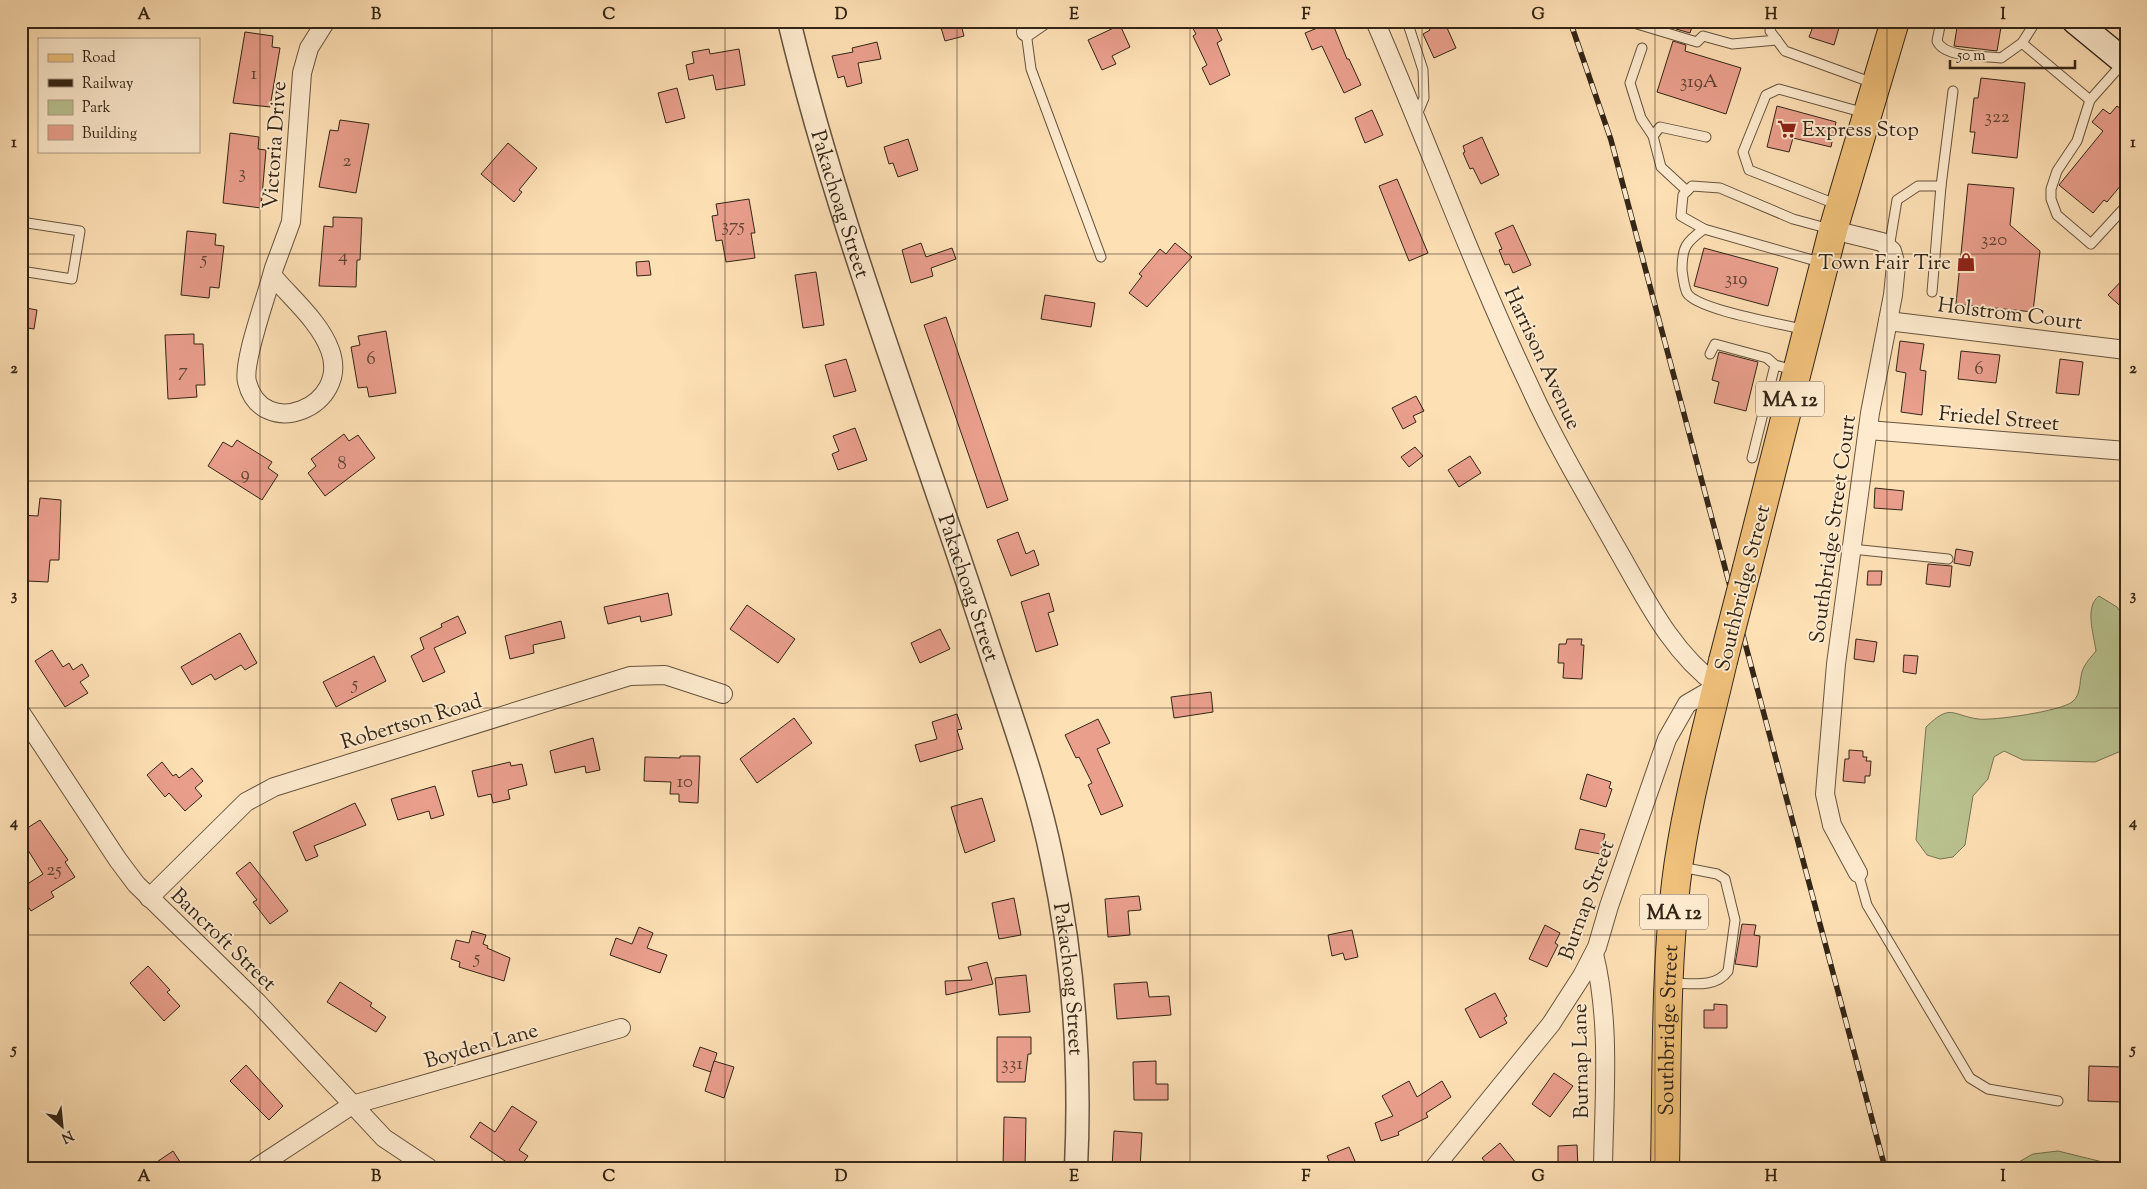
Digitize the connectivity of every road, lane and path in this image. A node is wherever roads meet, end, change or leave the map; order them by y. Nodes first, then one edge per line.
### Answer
1 (326, 21) edge
2 (789, 21) edge
3 (1042, 21) edge
4 (1375, 21) edge
5 (1407, 21) edge
6 (1626, 21) edge
7 (1772, 21) edge
8 (1895, 21) edge
9 (1941, 21) edge
10 (2036, 21) edge
11 (2083, 24) edge
12 (1026, 32) joint
13 (1777, 40) junction
14 (2022, 43) junction
15 (1642, 48) dead end
16 (2125, 62) edge
17 (1876, 84) junction
18 (1953, 91) dead end
19 (2090, 100) junction
20 (1868, 114) junction
21 (1416, 118) junction
22 (1653, 136) junction
23 (1706, 137) dead end
24 (1940, 186) junction
25 (1687, 192) junction
26 (2126, 206) edge
27 (1836, 218) junction
28 (21, 222) edge
29 (1704, 229) junction
30 (1889, 248) junction
31 (1100, 257) dead end
32 (1824, 263) junction
33 (21, 270) edge
34 (272, 275) junction
35 (1932, 292) dead end
36 (1888, 321) junction
37 (1807, 330) junction
38 (2126, 350) edge
39 (1710, 354) dead end
40 (1786, 368) junction
41 (1868, 430) junction
42 (2126, 451) edge
43 (1752, 458) dead end
44 (1852, 549) junction
45 (1948, 559) dead end
46 (1720, 673) junction
47 (723, 694) dead end
48 (21, 713) edge
49 (1678, 866) junction
50 (1858, 873) joint
51 (149, 898) junction
52 (1594, 954) junction
53 (1669, 983) junction
54 (622, 1028) dead end
55 (2058, 1101) dead end
56 (352, 1105) junction
57 (256, 1168) edge
58 (429, 1168) edge
59 (1076, 1168) edge
60 (1434, 1168) edge
61 (1604, 1168) edge
62 (1665, 1168) edge

1 - 34 street, Victoria Drive
2 - 59 street, Pakachoag Street
3 - 12 street
4 - 21 street, Harrison Avenue
5 - 21 lane
6 - 13 lane
7 - 13 lane
8 - 17 main road, Southbridge Street / MA 12
9 - 14 lane
10 - 14 lane
11 - 16 main road
12 - 31 lane
13 - 17 lane
14 - 19 lane
15 - 22 lane
16 - 19 lane
17 - 20 main road, Southbridge Street / MA 12
18 - 24 lane
19 - 26 lane
20 - 27 main road, Southbridge Street / MA 12
20 - 27 lane
21 - 46 street, Harrison Avenue
22 - 23 lane
22 - 25 lane
24 - 30 lane
24 - 35 lane
25 - 27 lane
25 - 29 lane
27 - 30 street
27 - 32 main road, Southbridge Street / MA 12
28 - 33 lane
29 - 32 lane
29 - 37 lane
30 - 36 street, Southbridge Street Court
32 - 37 main road, Southbridge Street / MA 12
34 - 34 street, Victoria Drive
36 - 38 street, Holstrom Court
36 - 41 street, Southbridge Street Court
37 - 40 main road, Southbridge Street / MA 12
39 - 40 lane
40 - 43 lane
40 - 46 main road, Southbridge Street / MA 12, bridge
41 - 42 street, Friedel Street
41 - 44 street, Southbridge Street Court
44 - 45 lane
44 - 50 street, Southbridge Street Court
46 - 49 main road, Southbridge Street / MA 12
46 - 52 street, Burnap Street
47 - 51 street, Robertson Road
48 - 51 street, Bancroft Street
49 - 53 main road, Southbridge Street / MA 12
49 - 53 lane
50 - 55 lane
51 - 56 street, Bancroft Street
52 - 60 street, Burnap Street
52 - 61 street, Burnap Lane
53 - 62 main road, Southbridge Street / MA 12
54 - 56 street, Boyden Lane
56 - 57 street, Boyden Lane
56 - 58 street, Bancroft Street

